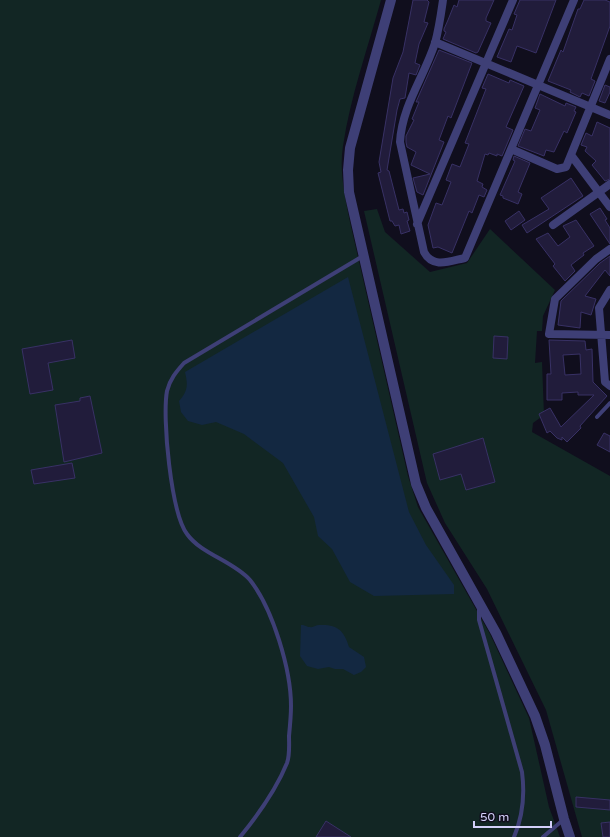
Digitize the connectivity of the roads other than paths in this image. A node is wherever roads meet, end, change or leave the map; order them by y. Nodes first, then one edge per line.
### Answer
1 (391, 0) edge
2 (444, 0) edge
3 (513, 0) edge
4 (574, 0) edge
5 (435, 42) junction
6 (610, 59) edge
7 (486, 64) junction
8 (538, 85) junction
9 (590, 107) junction
10 (610, 116) edge
11 (511, 149) junction
12 (571, 155) junction
13 (610, 184) edge
14 (600, 193) junction
15 (610, 207) edge
16 (417, 224) junction
17 (553, 225) dead end
18 (610, 249) edge
19 (363, 256) junction
20 (610, 290) edge
21 (601, 335) junction
22 (610, 335) edge
23 (610, 386) edge
24 (610, 403) edge
25 (597, 417) dead end
26 (478, 598) junction
27 (564, 819) junction
28 (240, 837) edge
29 (514, 837) edge
30 (543, 837) edge
31 (570, 837) edge

1 - 19 street
2 - 5 street
3 - 7 street
4 - 8 street
5 - 7 street
5 - 16 street
6 - 9 street
7 - 8 street
7 - 16 street
8 - 9 street
8 - 11 street
9 - 10 street
9 - 12 street
11 - 12 street
11 - 16 street
12 - 14 street
13 - 14 street
14 - 15 street
14 - 17 street
18 - 21 street
19 - 26 street
19 - 28 lane
20 - 21 street
21 - 22 street
21 - 23 street
24 - 25 lane
26 - 27 street
26 - 29 lane
27 - 30 lane
27 - 31 street

